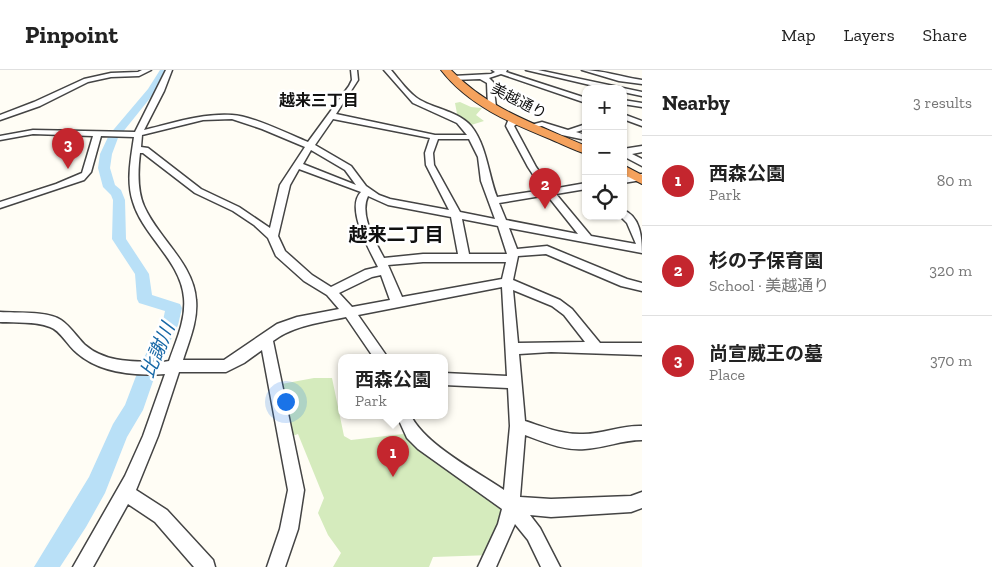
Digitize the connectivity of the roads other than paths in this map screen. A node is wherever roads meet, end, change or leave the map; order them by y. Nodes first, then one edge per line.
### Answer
1 (148, 70) edge
2 (169, 70) edge
3 (354, 70) edge
4 (387, 70) edge
5 (530, 70) edge
6 (585, 70) edge
7 (616, 70) edge
8 (499, 71) edge
9 (556, 73) edge
10 (449, 74) edge
11 (482, 77) junction
12 (618, 79) junction
13 (642, 82) edge
14 (605, 85) edge
15 (620, 85) edge
16 (547, 87) junction
17 (627, 90) edge
18 (642, 94) edge
19 (582, 100) edge
20 (627, 103) edge
21 (642, 105) edge
22 (492, 107) junction
23 (332, 116) junction
24 (0, 118) edge
25 (627, 118) edge
26 (518, 120) junction
27 (642, 124) edge
28 (582, 128) edge
29 (102, 134) junction
30 (138, 135) junction
31 (562, 135) junction
32 (435, 136) junction
33 (473, 137) junction
34 (0, 138) edge
35 (582, 138) edge
36 (310, 145) junction
37 (582, 148) edge
38 (642, 149) edge
39 (136, 150) junction
40 (627, 152) edge
41 (627, 155) edge
42 (642, 163) edge
43 (296, 165) junction
44 (627, 171) edge
45 (641, 178) edge
46 (627, 180) edge
47 (582, 187) edge
48 (368, 191) junction
49 (549, 192) junction
50 (493, 201) junction
51 (0, 205) edge
52 (456, 214) junction
53 (627, 217) edge
54 (502, 222) junction
55 (273, 236) junction
56 (587, 238) junction
57 (642, 244) edge
58 (642, 249) edge
59 (512, 255) junction
60 (464, 258) junction
61 (383, 266) junction
62 (507, 282) junction
63 (642, 287) edge
64 (331, 292) junction
65 (398, 304) junction
66 (350, 313) junction
67 (0, 316) edge
68 (266, 339) junction
69 (596, 347) junction
70 (512, 349) junction
71 (642, 349) edge
72 (378, 354) edge
73 (168, 367) junction
74 (448, 379) edge
75 (514, 382) junction
76 (405, 419) edge
77 (518, 426) junction
78 (642, 433) edge
79 (126, 493) junction
80 (642, 500) edge
81 (511, 505) junction
82 (82, 567) edge
83 (206, 567) edge
84 (276, 567) edge
85 (486, 567) edge
86 (551, 567) edge

1 - 24 street
2 - 30 street
3 - 23 street
4 - 33 street
5 - 9 street
6 - 12 street
7 - 12 street
8 - 11 street
8 - 16 street
9 - 14 street
9 - 16 street
10 - 11 street
10 - 22 highway, 美越通り
11 - 22 street
12 - 13 street
12 - 15 street
16 - 19 street
17 - 18 street
20 - 21 street
22 - 26 highway, 美越通り
23 - 32 street
23 - 36 street
25 - 27 street
26 - 31 highway, 美越通り
26 - 49 street
28 - 31 street
29 - 30 street
29 - 34 street
29 - 51 street
30 - 36 street
30 - 39 street
31 - 35 street
31 - 37 highway, 美越通り
32 - 33 street
32 - 52 street
33 - 50 street
36 - 43 street
36 - 48 street
38 - 40 street
39 - 55 street
39 - 73 street
41 - 42 street
43 - 48 street
43 - 55 street
44 - 45 highway
45 - 46 street
47 - 49 street
48 - 52 street
48 - 61 street
49 - 50 street
49 - 56 street
50 - 54 street
52 - 54 street
52 - 60 street
53 - 57 street
54 - 56 street
54 - 59 street
55 - 64 street
56 - 58 street
59 - 60 street
59 - 62 street
59 - 63 street
60 - 61 street
61 - 64 street
61 - 65 street
62 - 65 street
62 - 69 street
62 - 70 street
64 - 66 street
65 - 66 street
66 - 68 street
66 - 72 street
67 - 73 street
68 - 73 street
68 - 84 street
69 - 70 street
69 - 71 street
70 - 75 street
73 - 79 street
74 - 75 street
75 - 77 street
76 - 81 street
77 - 78 street
77 - 81 street
79 - 82 street
79 - 83 street
80 - 81 street
81 - 85 street
81 - 86 street

